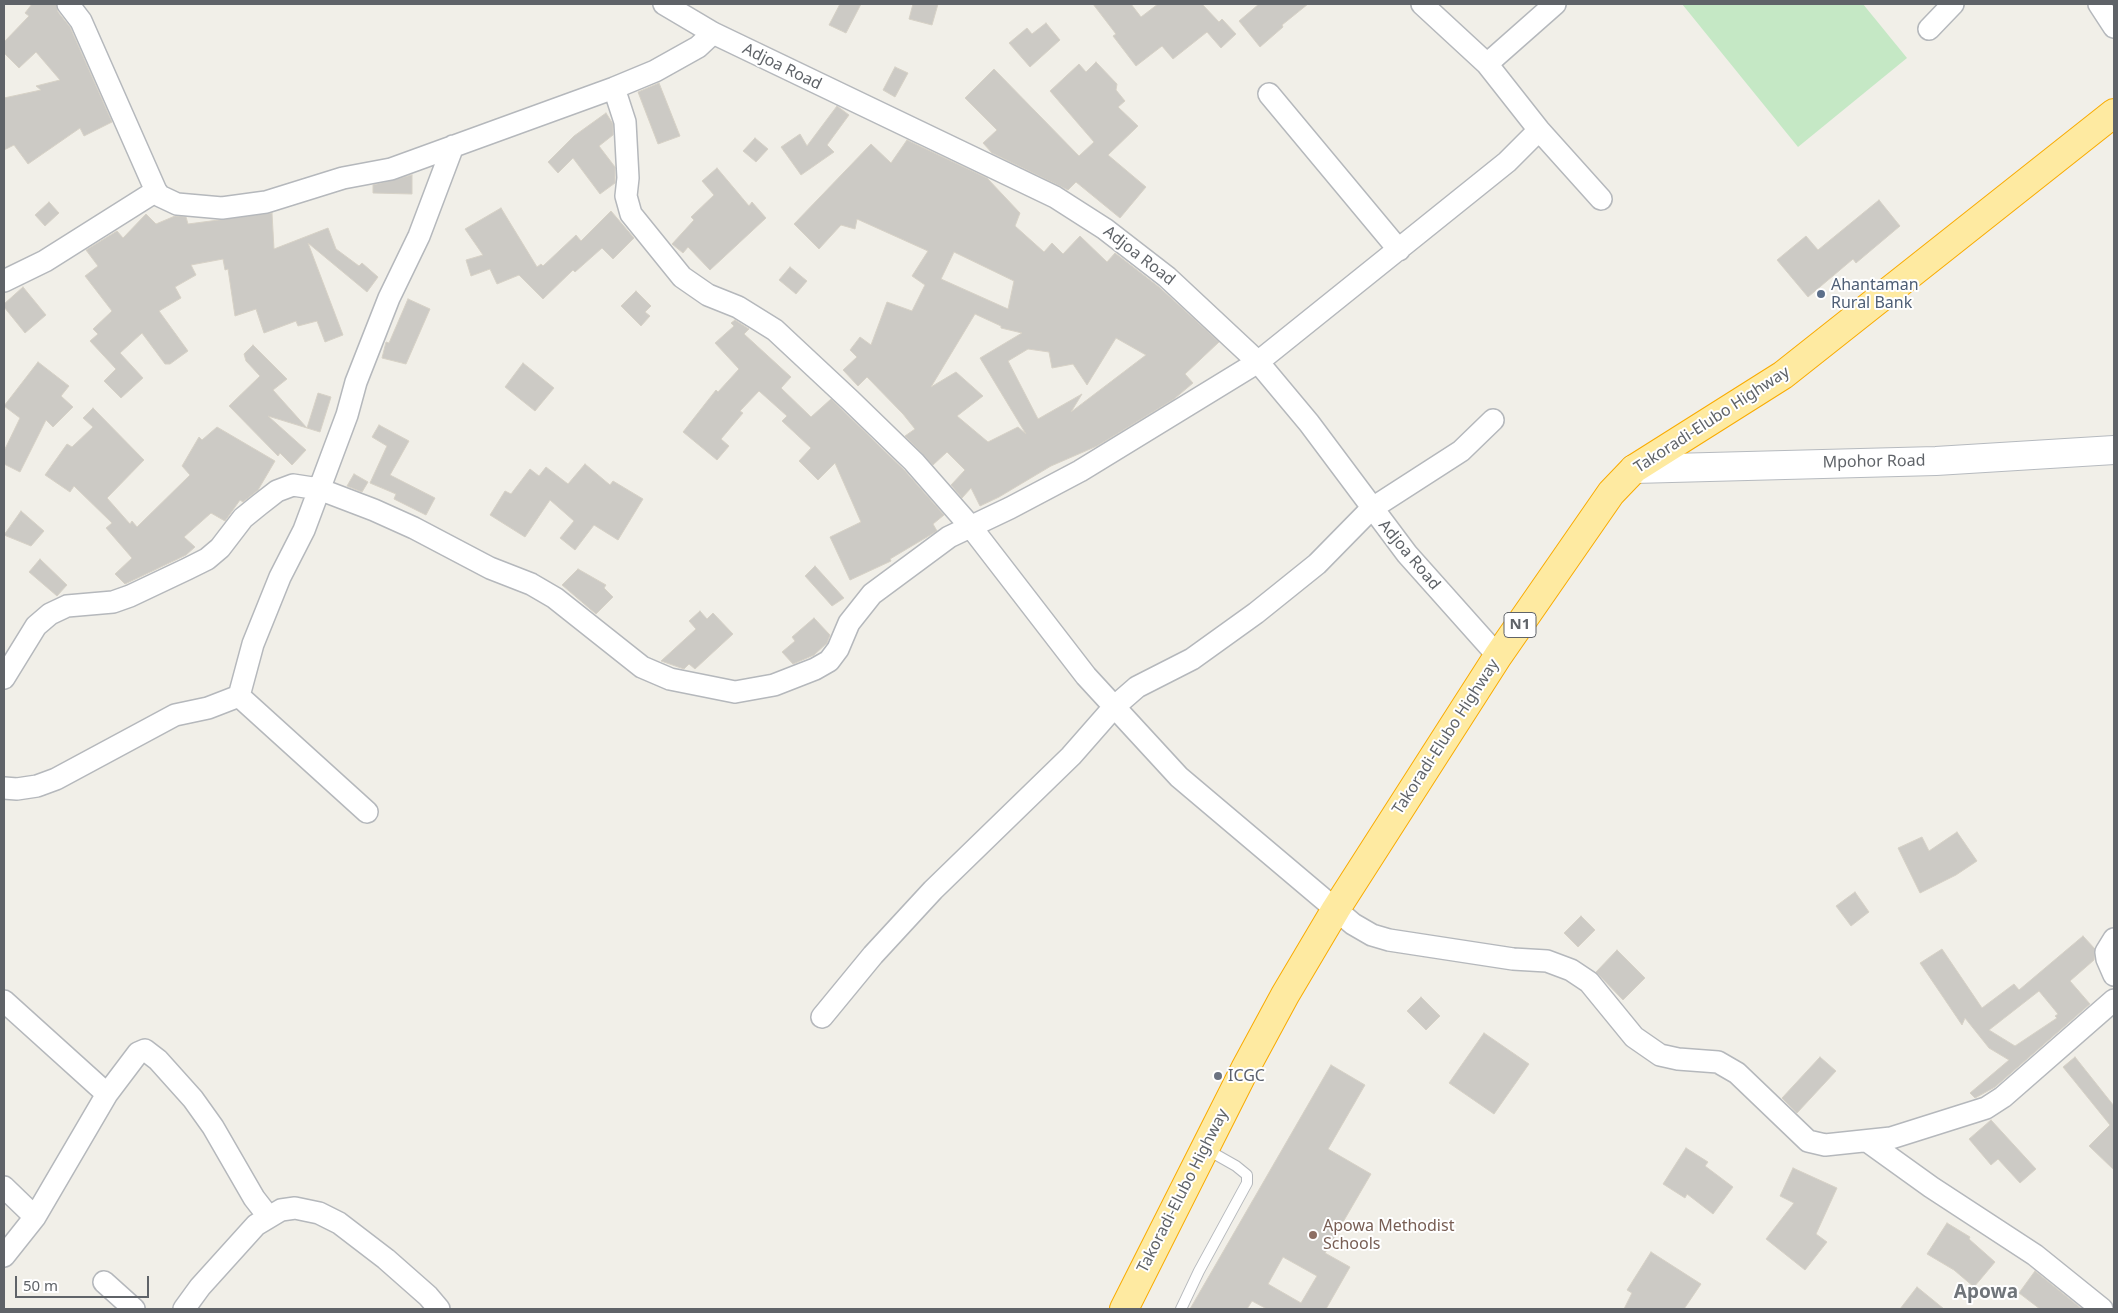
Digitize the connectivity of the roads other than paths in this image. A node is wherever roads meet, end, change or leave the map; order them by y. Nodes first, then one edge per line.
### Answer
1 (68, 4) edge
2 (664, 4) edge
3 (1422, 4) edge
4 (1555, 4) edge
5 (1953, 4) edge
6 (2099, 4) edge
7 (2114, 27) edge
8 (1929, 28) dead end
9 (713, 33) junction
10 (1486, 64) junction
11 (614, 88) junction
12 (1269, 94) dead end
13 (2112, 119) edge
14 (1539, 130) junction
15 (453, 146) junction
16 (156, 191) junction
17 (1601, 199) dead end
18 (1399, 250) junction
19 (4, 281) edge
20 (1258, 362) junction
21 (1493, 420) dead end
22 (2114, 450) edge
23 (1634, 469) junction
24 (319, 489) junction
25 (1371, 509) junction
26 (971, 527) junction
27 (1498, 656) junction
28 (4, 678) edge
29 (239, 696) junction
30 (1114, 707) junction
31 (4, 788) edge
32 (367, 812) dead end
33 (1336, 909) junction
34 (2114, 939) edge
35 (2114, 975) edge
36 (2114, 1000) edge
37 (4, 1001) edge
38 (822, 1017) dead end
39 (107, 1094) junction
40 (1867, 1141) junction
41 (1205, 1148) junction
42 (4, 1187) edge
43 (268, 1216) junction
44 (35, 1217) junction
45 (4, 1256) edge
46 (104, 1282) dead end
47 (134, 1309) edge
48 (184, 1309) edge
49 (439, 1309) edge
50 (1124, 1309) edge
51 (1181, 1309) edge
52 (2102, 1309) edge

1 - 16 street
2 - 9 street, Adjoa Road
3 - 10 street
4 - 10 street
5 - 8 street
6 - 7 street
9 - 11 street
9 - 20 street, Adjoa Road
10 - 14 street
11 - 15 street
11 - 26 street
12 - 18 street
13 - 23 highway, Takoradi-Elubo Highway / N1
14 - 17 street
14 - 18 street
15 - 16 street
15 - 24 street
16 - 19 street
18 - 20 street
20 - 25 street, Adjoa Road
20 - 26 street
21 - 25 street
22 - 23 main road, Mpohor Road
23 - 27 highway, Takoradi-Elubo Highway / N1
24 - 26 street
24 - 28 street
24 - 29 street
25 - 27 street, Adjoa Road
25 - 30 street
26 - 30 street
27 - 33 highway, Takoradi-Elubo Highway / N1
29 - 31 street
29 - 32 street
30 - 33 street
30 - 38 street
33 - 40 street
33 - 41 highway, Takoradi-Elubo Highway / N1
34 - 35 street
36 - 40 street
37 - 39 street
39 - 43 street
39 - 44 street
40 - 52 street
41 - 50 highway, Takoradi-Elubo Highway / N1
41 - 51 lane
42 - 44 street
43 - 48 street
43 - 49 street
44 - 45 street
46 - 47 street

